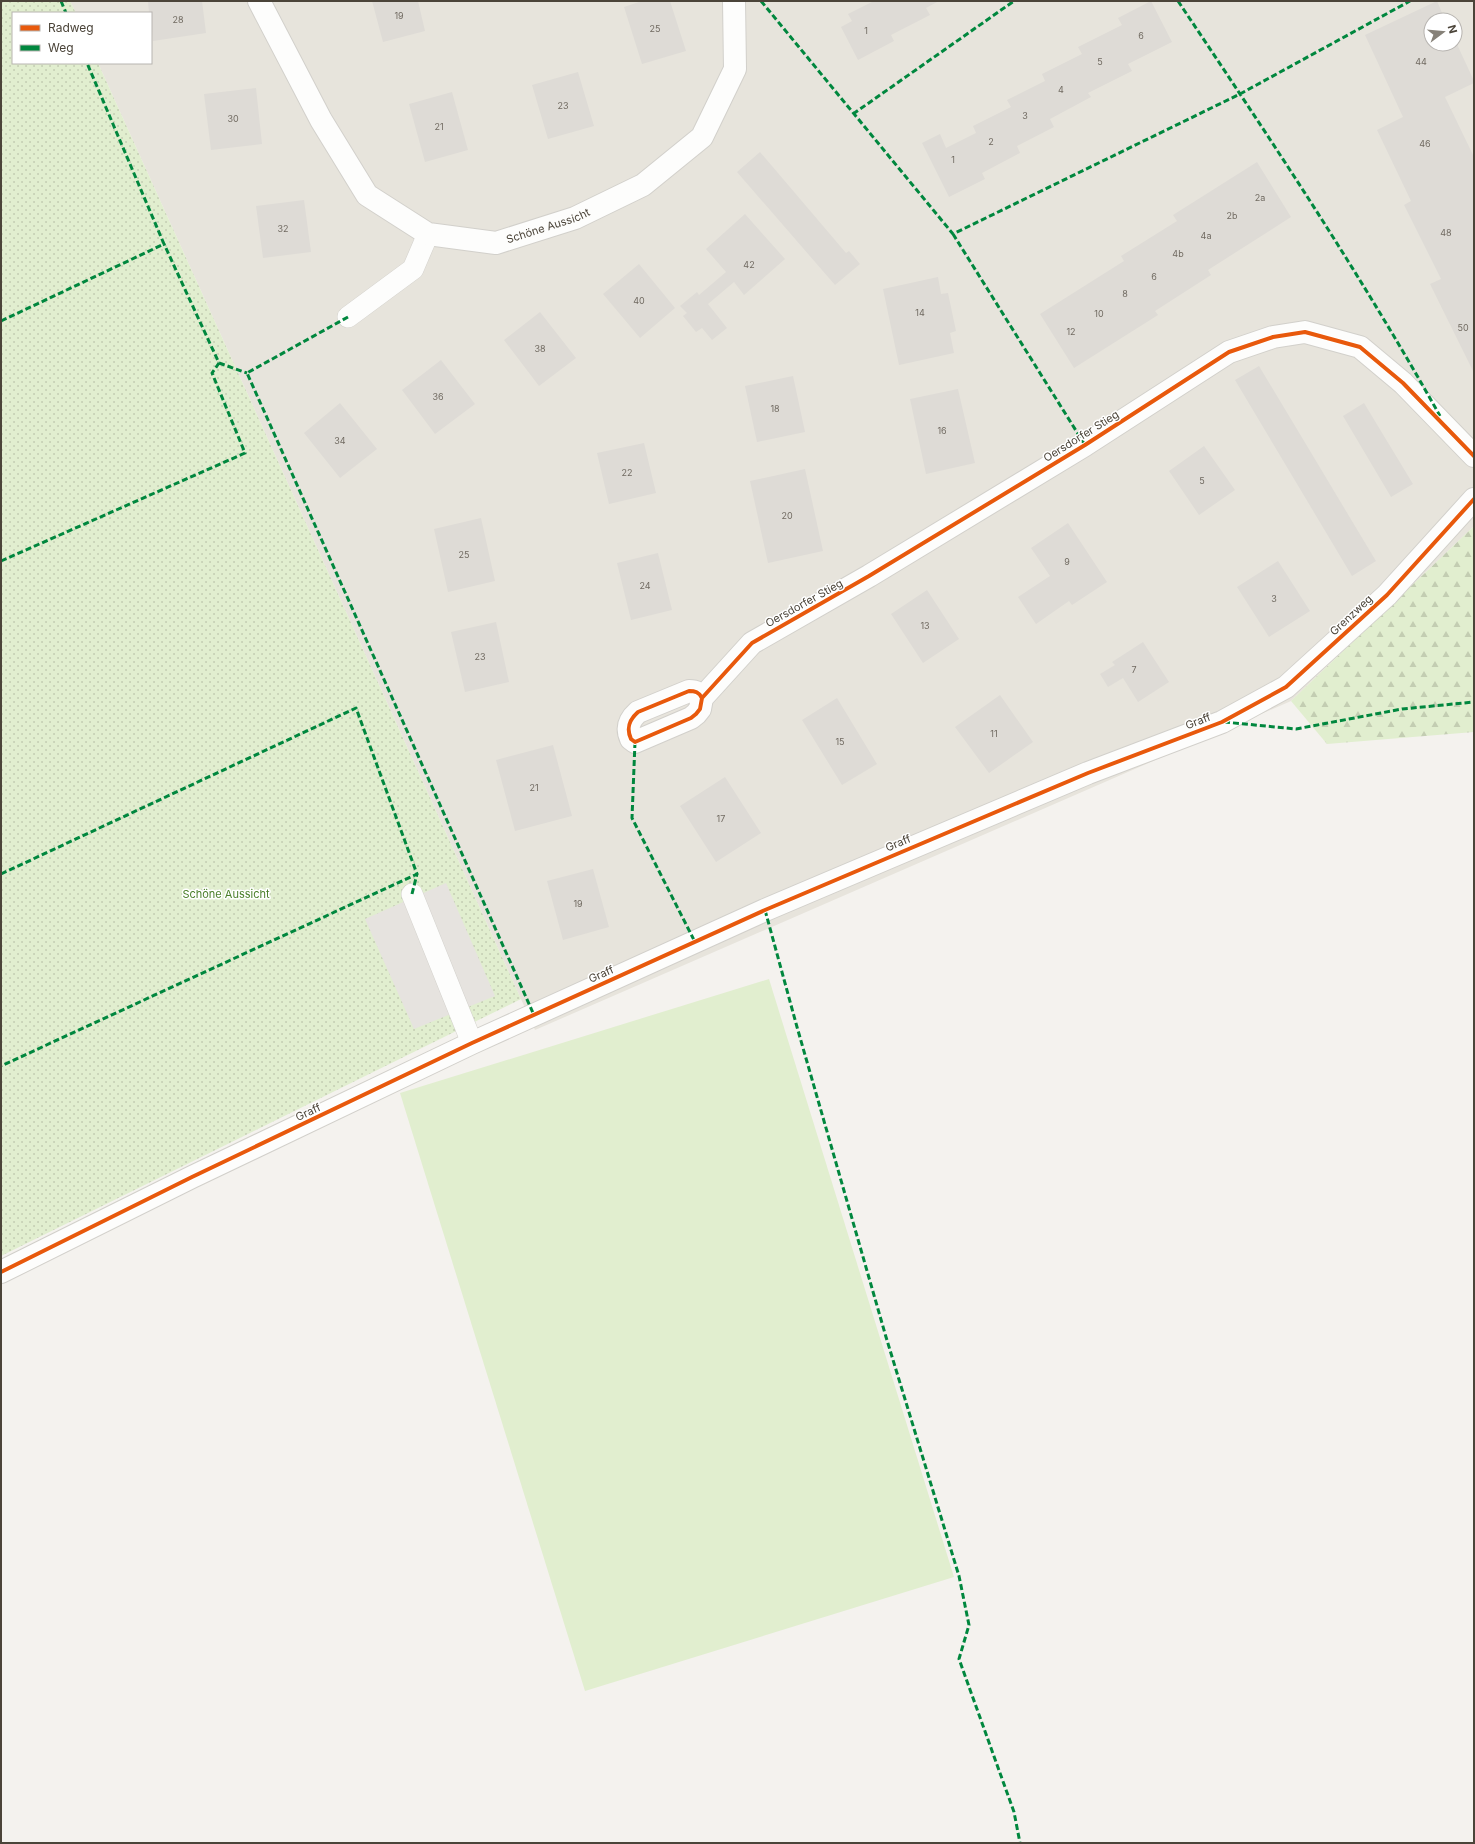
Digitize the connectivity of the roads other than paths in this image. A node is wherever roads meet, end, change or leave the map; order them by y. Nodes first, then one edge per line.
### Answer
1 (259, 1) edge
2 (734, 1) edge
3 (428, 234) junction
4 (348, 318) dead end
5 (1474, 456) edge
6 (1474, 499) edge
7 (702, 698) dead end
8 (1222, 722) joint
9 (412, 894) dead end
10 (472, 1044) junction
11 (1, 1272) edge

1 - 3 street, Schöne Aussicht
2 - 3 street, Schöne Aussicht
3 - 4 lane
5 - 7 street, Oersdorfer Stieg
6 - 8 street, Grenzweg
8 - 10 street, Graff
9 - 10 lane
10 - 11 street, Graff

